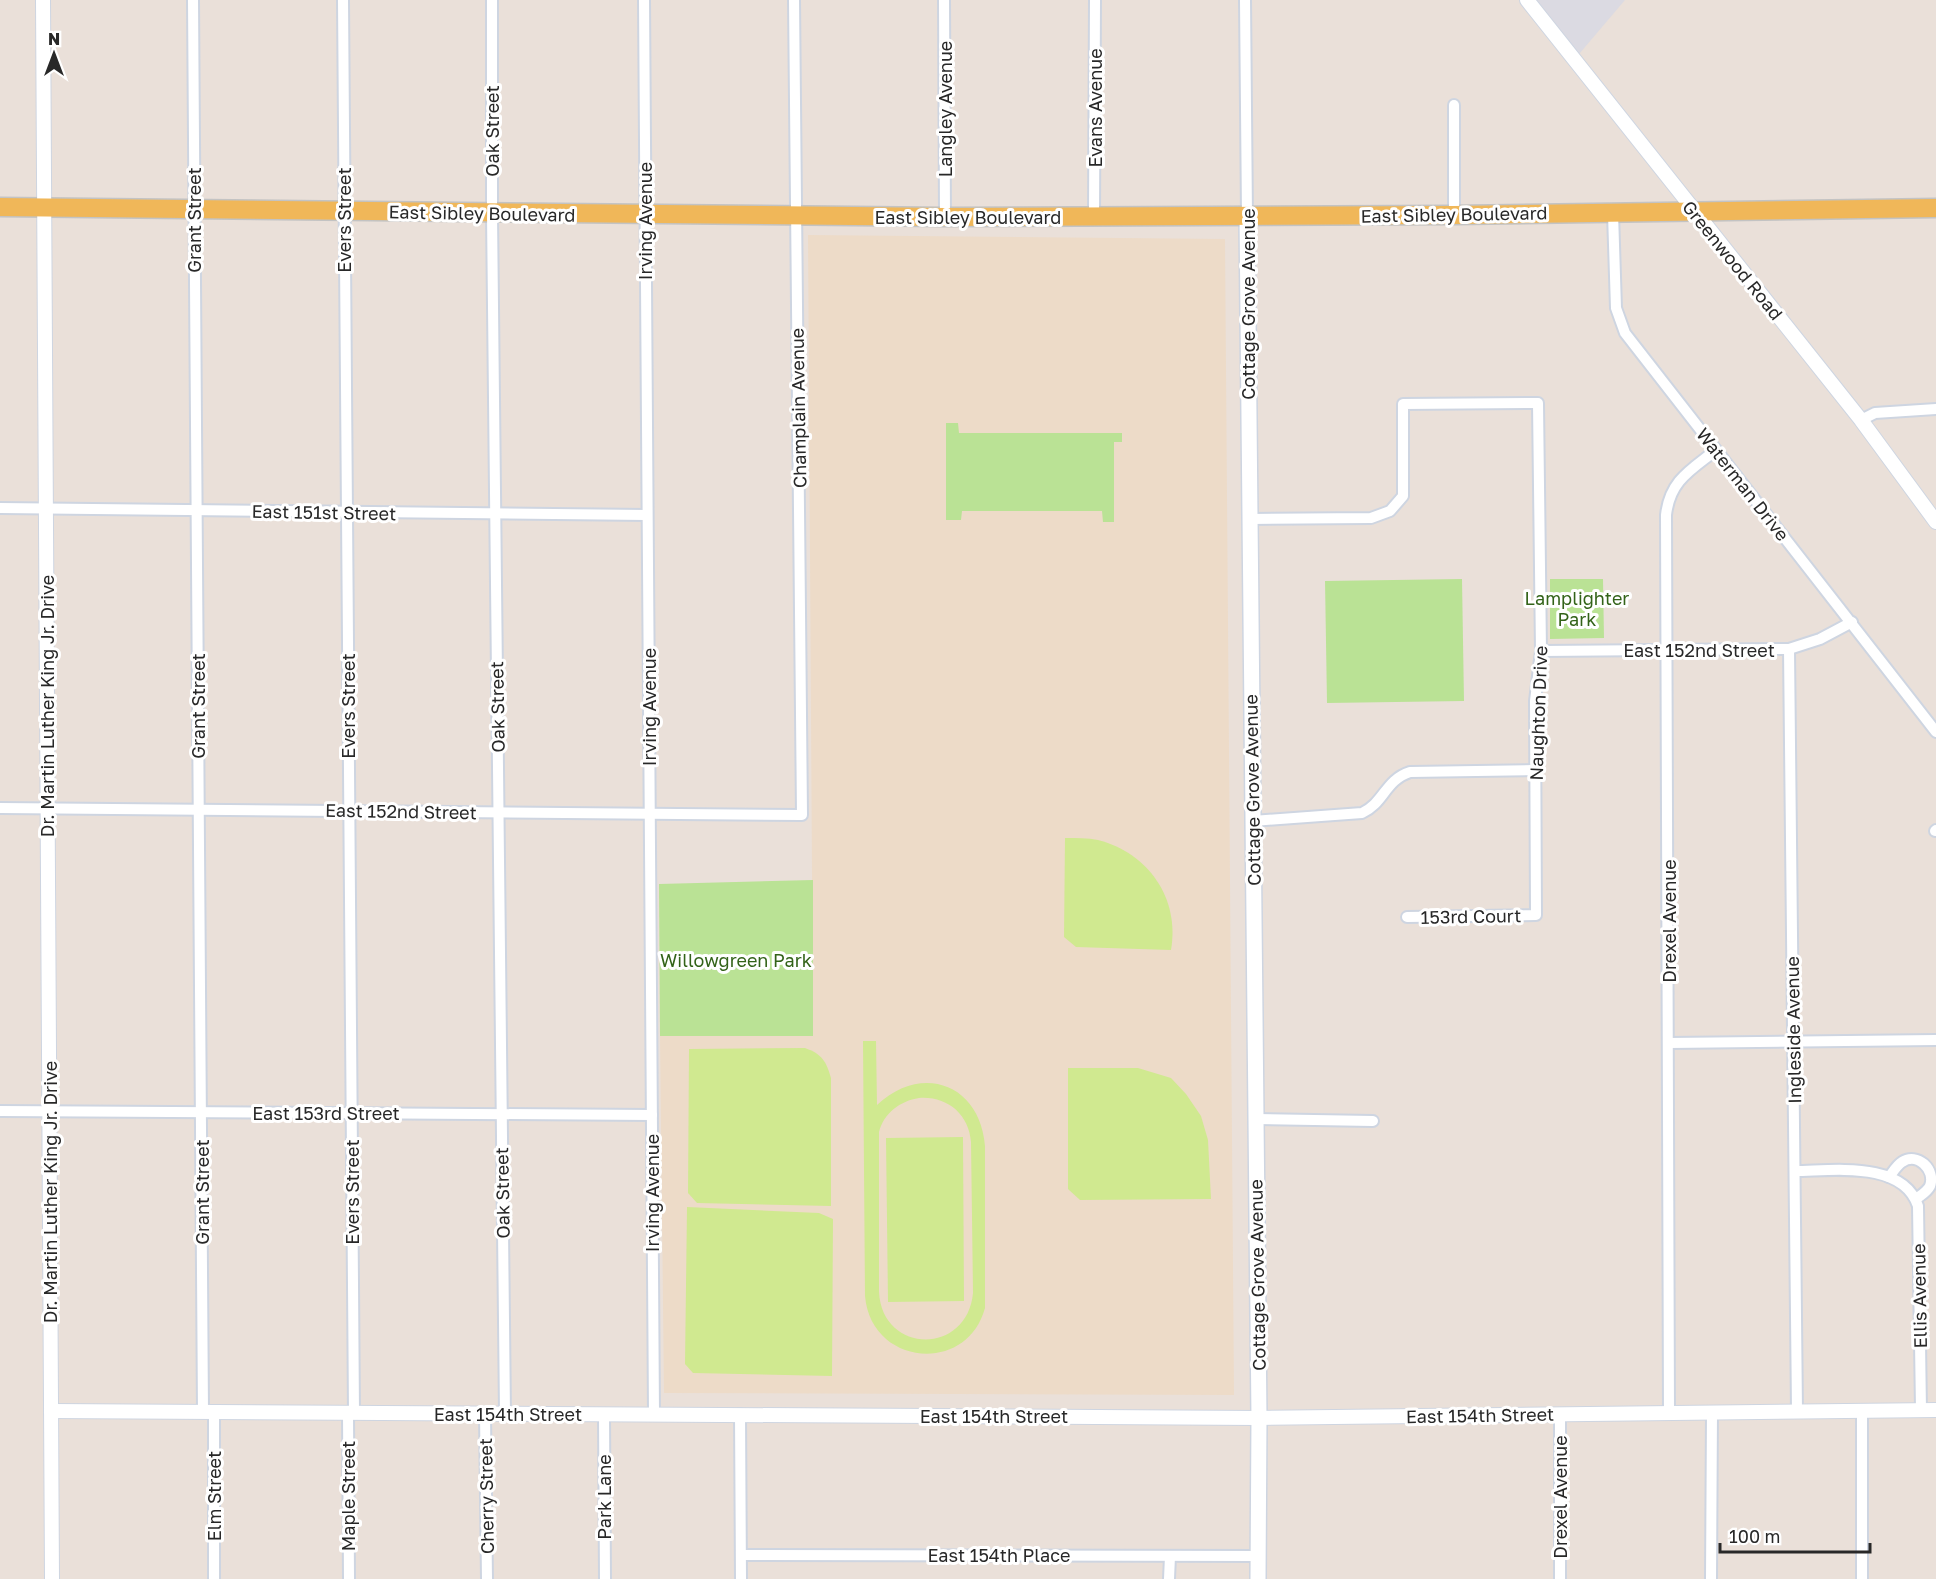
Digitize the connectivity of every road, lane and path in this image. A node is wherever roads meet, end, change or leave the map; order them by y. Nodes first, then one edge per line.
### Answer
1 (43, 0) edge
2 (193, 0) edge
3 (343, 0) edge
4 (492, 0) edge
5 (644, 0) edge
6 (794, 0) edge
7 (944, 0) edge
8 (1095, 0) edge
9 (1245, 0) edge
10 (1527, 0) edge
11 (1454, 105) dead end
12 (0, 207) edge
13 (44, 207) junction
14 (1936, 208) edge
15 (194, 209) junction
16 (344, 212) junction
17 (1694, 212) junction
18 (1613, 213) junction
19 (492, 214) junction
20 (645, 214) junction
21 (1454, 215) junction
22 (1247, 216) junction
23 (796, 217) junction
24 (945, 217) junction
25 (1094, 217) junction
26 (1936, 409) edge
27 (1861, 420) junction
28 (1716, 450) junction
29 (0, 508) edge
30 (46, 509) junction
31 (196, 510) junction
32 (346, 512) junction
33 (495, 513) junction
34 (647, 515) junction
35 (1250, 519) junction
36 (1936, 522) edge
37 (1852, 622) junction
38 (1667, 649) junction
39 (1789, 649) junction
40 (1541, 651) junction
41 (1936, 732) edge
42 (1535, 770) junction
43 (0, 808) edge
44 (48, 808) junction
45 (199, 811) junction
46 (349, 811) junction
47 (498, 812) junction
48 (650, 813) junction
49 (802, 815) joint
50 (1252, 821) junction
51 (1536, 915) joint
52 (1407, 917) dead end
53 (1936, 1040) edge
54 (1669, 1043) junction
55 (1793, 1043) junction
56 (0, 1111) edge
57 (50, 1111) junction
58 (201, 1112) junction
59 (351, 1113) junction
60 (502, 1114) junction
61 (651, 1115) junction
62 (1255, 1119) junction
63 (1373, 1121) dead end
64 (1795, 1171) junction
65 (1889, 1177) junction
66 (1916, 1199) junction
67 (1921, 1410) junction
68 (1936, 1410) edge
69 (51, 1411) junction
70 (1797, 1411) junction
71 (1862, 1411) junction
72 (208, 1412) junction
73 (1712, 1412) junction
74 (351, 1413) junction
75 (1669, 1413) junction
76 (484, 1414) junction
77 (505, 1414) junction
78 (604, 1414) junction
79 (654, 1414) junction
80 (740, 1414) junction
81 (1560, 1414) junction
82 (1259, 1418) junction
83 (741, 1555) junction
84 (1170, 1556) junction
85 (1258, 1556) junction
86 (52, 1579) edge
87 (214, 1579) edge
88 (349, 1579) edge
89 (487, 1579) edge
90 (605, 1579) edge
91 (741, 1579) edge
92 (1169, 1579) edge
93 (1258, 1579) edge
94 (1560, 1579) edge
95 (1711, 1579) edge
96 (1862, 1579) edge

1 - 13 street, Dr. Martin Luther King Jr. Drive
2 - 15 street, Grant Street
3 - 16 street, Evers Street
4 - 19 street, Oak Street
5 - 20 street, Irving Avenue
6 - 23 street, Champlain Avenue
7 - 24 street, Langley Avenue
8 - 25 street, Evans Avenue
9 - 22 street, Cottage Grove Avenue
10 - 17 street, Greenwood Road
11 - 21 street
12 - 13 main road, East Sibley Boulevard
13 - 15 main road, East Sibley Boulevard
13 - 30 street, Dr. Martin Luther King Jr. Drive
14 - 17 main road, East Sibley Boulevard
15 - 16 main road, East Sibley Boulevard
15 - 31 street, Grant Street
16 - 19 main road, East Sibley Boulevard
16 - 32 street, Evers Street
17 - 18 main road, East Sibley Boulevard
17 - 27 street, Greenwood Road
18 - 21 main road, East Sibley Boulevard
18 - 28 street, Waterman Drive
19 - 20 main road, East Sibley Boulevard
19 - 33 street, Oak Street
20 - 23 main road, East Sibley Boulevard
20 - 34 street, Irving Avenue
21 - 22 main road, East Sibley Boulevard
22 - 25 main road, East Sibley Boulevard
22 - 35 main road, Cottage Grove Avenue
23 - 24 main road, East Sibley Boulevard
23 - 49 street, Champlain Avenue
24 - 25 main road, East Sibley Boulevard
26 - 27 street
27 - 36 street, Greenwood Road
28 - 37 street, Waterman Drive
28 - 38 street, Drexel Avenue
29 - 30 street, East 151st Street
30 - 31 street, East 151st Street
30 - 44 street, Dr. Martin Luther King Jr. Drive
31 - 32 street, East 151st Street
31 - 45 street, Grant Street
32 - 33 street, East 151st Street
32 - 46 street, Evers Street
33 - 34 street, East 151st Street
33 - 47 street, Oak Street
34 - 48 street, Irving Avenue
35 - 40 street, Naughton Drive
35 - 50 main road, Cottage Grove Avenue
37 - 39 street, East 152nd Street
37 - 41 street, Waterman Drive
38 - 39 street, East 152nd Street
38 - 40 street, East 152nd Street
38 - 54 street, Drexel Avenue
39 - 55 street, Ingleside Avenue
40 - 42 street, Naughton Drive
42 - 50 street
42 - 51 street, Naughton Drive
43 - 44 street, East 152nd Street
44 - 45 street, East 152nd Street
44 - 57 street, Dr. Martin Luther King Jr. Drive
45 - 46 street, East 152nd Street
45 - 58 street, Grant Street
46 - 47 street, East 152nd Street
46 - 59 street, Evers Street
47 - 48 street, East 152nd Street
47 - 60 street, Oak Street
48 - 49 street, East 152nd Street
48 - 61 street, Irving Avenue
50 - 62 main road, Cottage Grove Avenue
51 - 52 street, 153rd Court
53 - 55 street
54 - 55 street
54 - 75 street, Drexel Avenue
55 - 64 street, Ingleside Avenue
56 - 57 street, East 153rd Street
57 - 58 street, East 153rd Street
57 - 69 street, Dr. Martin Luther King Jr. Drive
58 - 59 street, East 153rd Street
58 - 72 street, Grant Street
59 - 60 street, East 153rd Street
59 - 74 street, Evers Street
60 - 61 street, East 153rd Street
60 - 77 street, Oak Street
61 - 79 street, Irving Avenue
62 - 63 street
62 - 82 main road, Cottage Grove Avenue
64 - 65 street
64 - 70 street, Ingleside Avenue
65 - 66 street
65 - 66 street
66 - 67 street, Ellis Avenue
67 - 68 street, East 154th Street
67 - 71 street, East 154th Street
69 - 72 street, East 154th Street
69 - 86 street, Dr. Martin Luther King Jr. Drive
70 - 71 street, East 154th Street
70 - 73 street, East 154th Street
71 - 96 street
72 - 74 street, East 154th Street
72 - 87 street, Elm Street
73 - 75 street, East 154th Street
73 - 95 street
74 - 76 street, East 154th Street
74 - 88 street, Maple Street
75 - 81 street, East 154th Street
76 - 77 street, East 154th Street
76 - 89 street, Cherry Street
77 - 78 street, East 154th Street
78 - 79 street, East 154th Street
78 - 90 street, Park Lane
79 - 80 street, East 154th Street
80 - 82 street, East 154th Street
80 - 83 street
81 - 82 street, East 154th Street
81 - 94 street, Drexel Avenue
82 - 85 main road, Cottage Grove Avenue
83 - 84 street, East 154th Place
83 - 91 street
84 - 85 street, East 154th Place
84 - 92 street
85 - 93 main road, Cottage Grove Avenue

